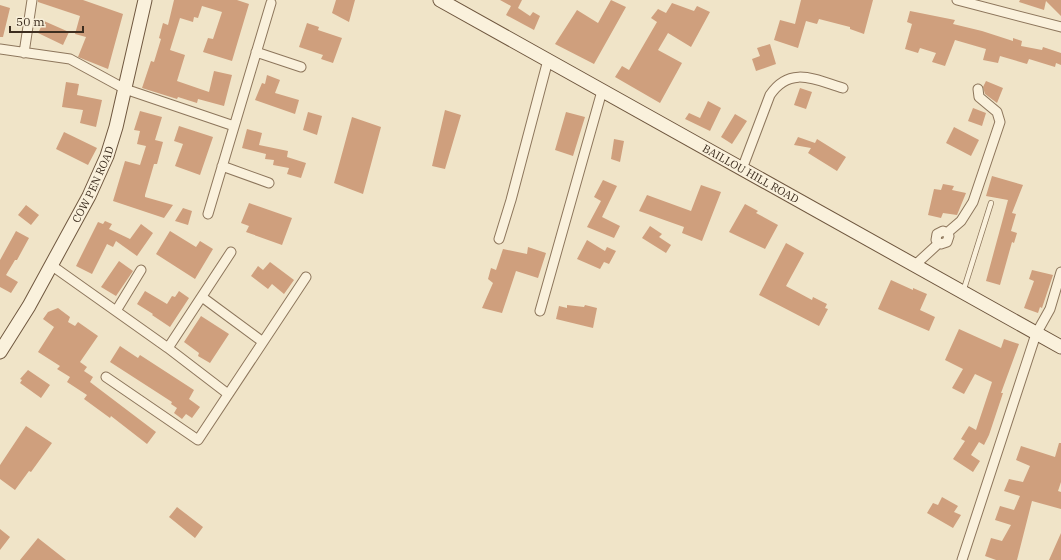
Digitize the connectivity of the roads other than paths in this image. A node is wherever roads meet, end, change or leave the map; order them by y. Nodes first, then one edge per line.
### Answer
1 (32, 0) edge
2 (145, 0) edge
3 (440, 0) edge
4 (957, 0) edge
5 (271, 3) dead end
6 (1061, 27) edge
7 (0, 49) edge
8 (24, 52) junction
9 (256, 52) junction
10 (548, 60) junction
11 (301, 67) dead end
12 (844, 88) dead end
13 (125, 89) junction
14 (978, 89) dead end
15 (602, 91) junction
16 (234, 126) junction
17 (222, 166) junction
18 (742, 169) junction
19 (269, 183) dead end
20 (991, 203) dead end
21 (208, 214) dead end
22 (499, 239) dead end
23 (232, 252) dead end
24 (51, 265) junction
25 (914, 266) junction
26 (141, 270) dead end
27 (1061, 272) edge
28 (306, 278) dead end
29 (962, 293) junction
30 (202, 298) junction
31 (540, 310) dead end
32 (116, 311) junction
33 (1036, 334) junction
34 (263, 342) junction
35 (1061, 347) edge
36 (168, 348) junction
37 (0, 352) edge
38 (106, 377) dead end
39 (228, 394) junction
40 (962, 560) edge

1 - 8 street
2 - 13 main road, COW PEN ROAD
3 - 10 main road, BAILLOU HILL ROAD
4 - 6 street
5 - 9 street
7 - 8 street
8 - 13 street
9 - 11 street
9 - 16 street
10 - 15 main road, BAILLOU HILL ROAD
10 - 22 street
12 - 18 street
13 - 16 street
13 - 24 main road, COW PEN ROAD
14 - 25 street
15 - 18 main road, BAILLOU HILL ROAD
15 - 31 street
16 - 17 street
17 - 19 street
17 - 21 street
18 - 25 main road, BAILLOU HILL ROAD
20 - 29 lane
23 - 30 street
24 - 32 street
24 - 37 main road, COW PEN ROAD
25 - 29 main road, BAILLOU HILL ROAD
26 - 32 street
27 - 33 street
28 - 34 street
29 - 33 main road, BAILLOU HILL ROAD
30 - 34 street
30 - 36 street
32 - 36 street
33 - 35 main road, BAILLOU HILL ROAD
33 - 40 street
34 - 39 street
36 - 39 street
38 - 39 street

